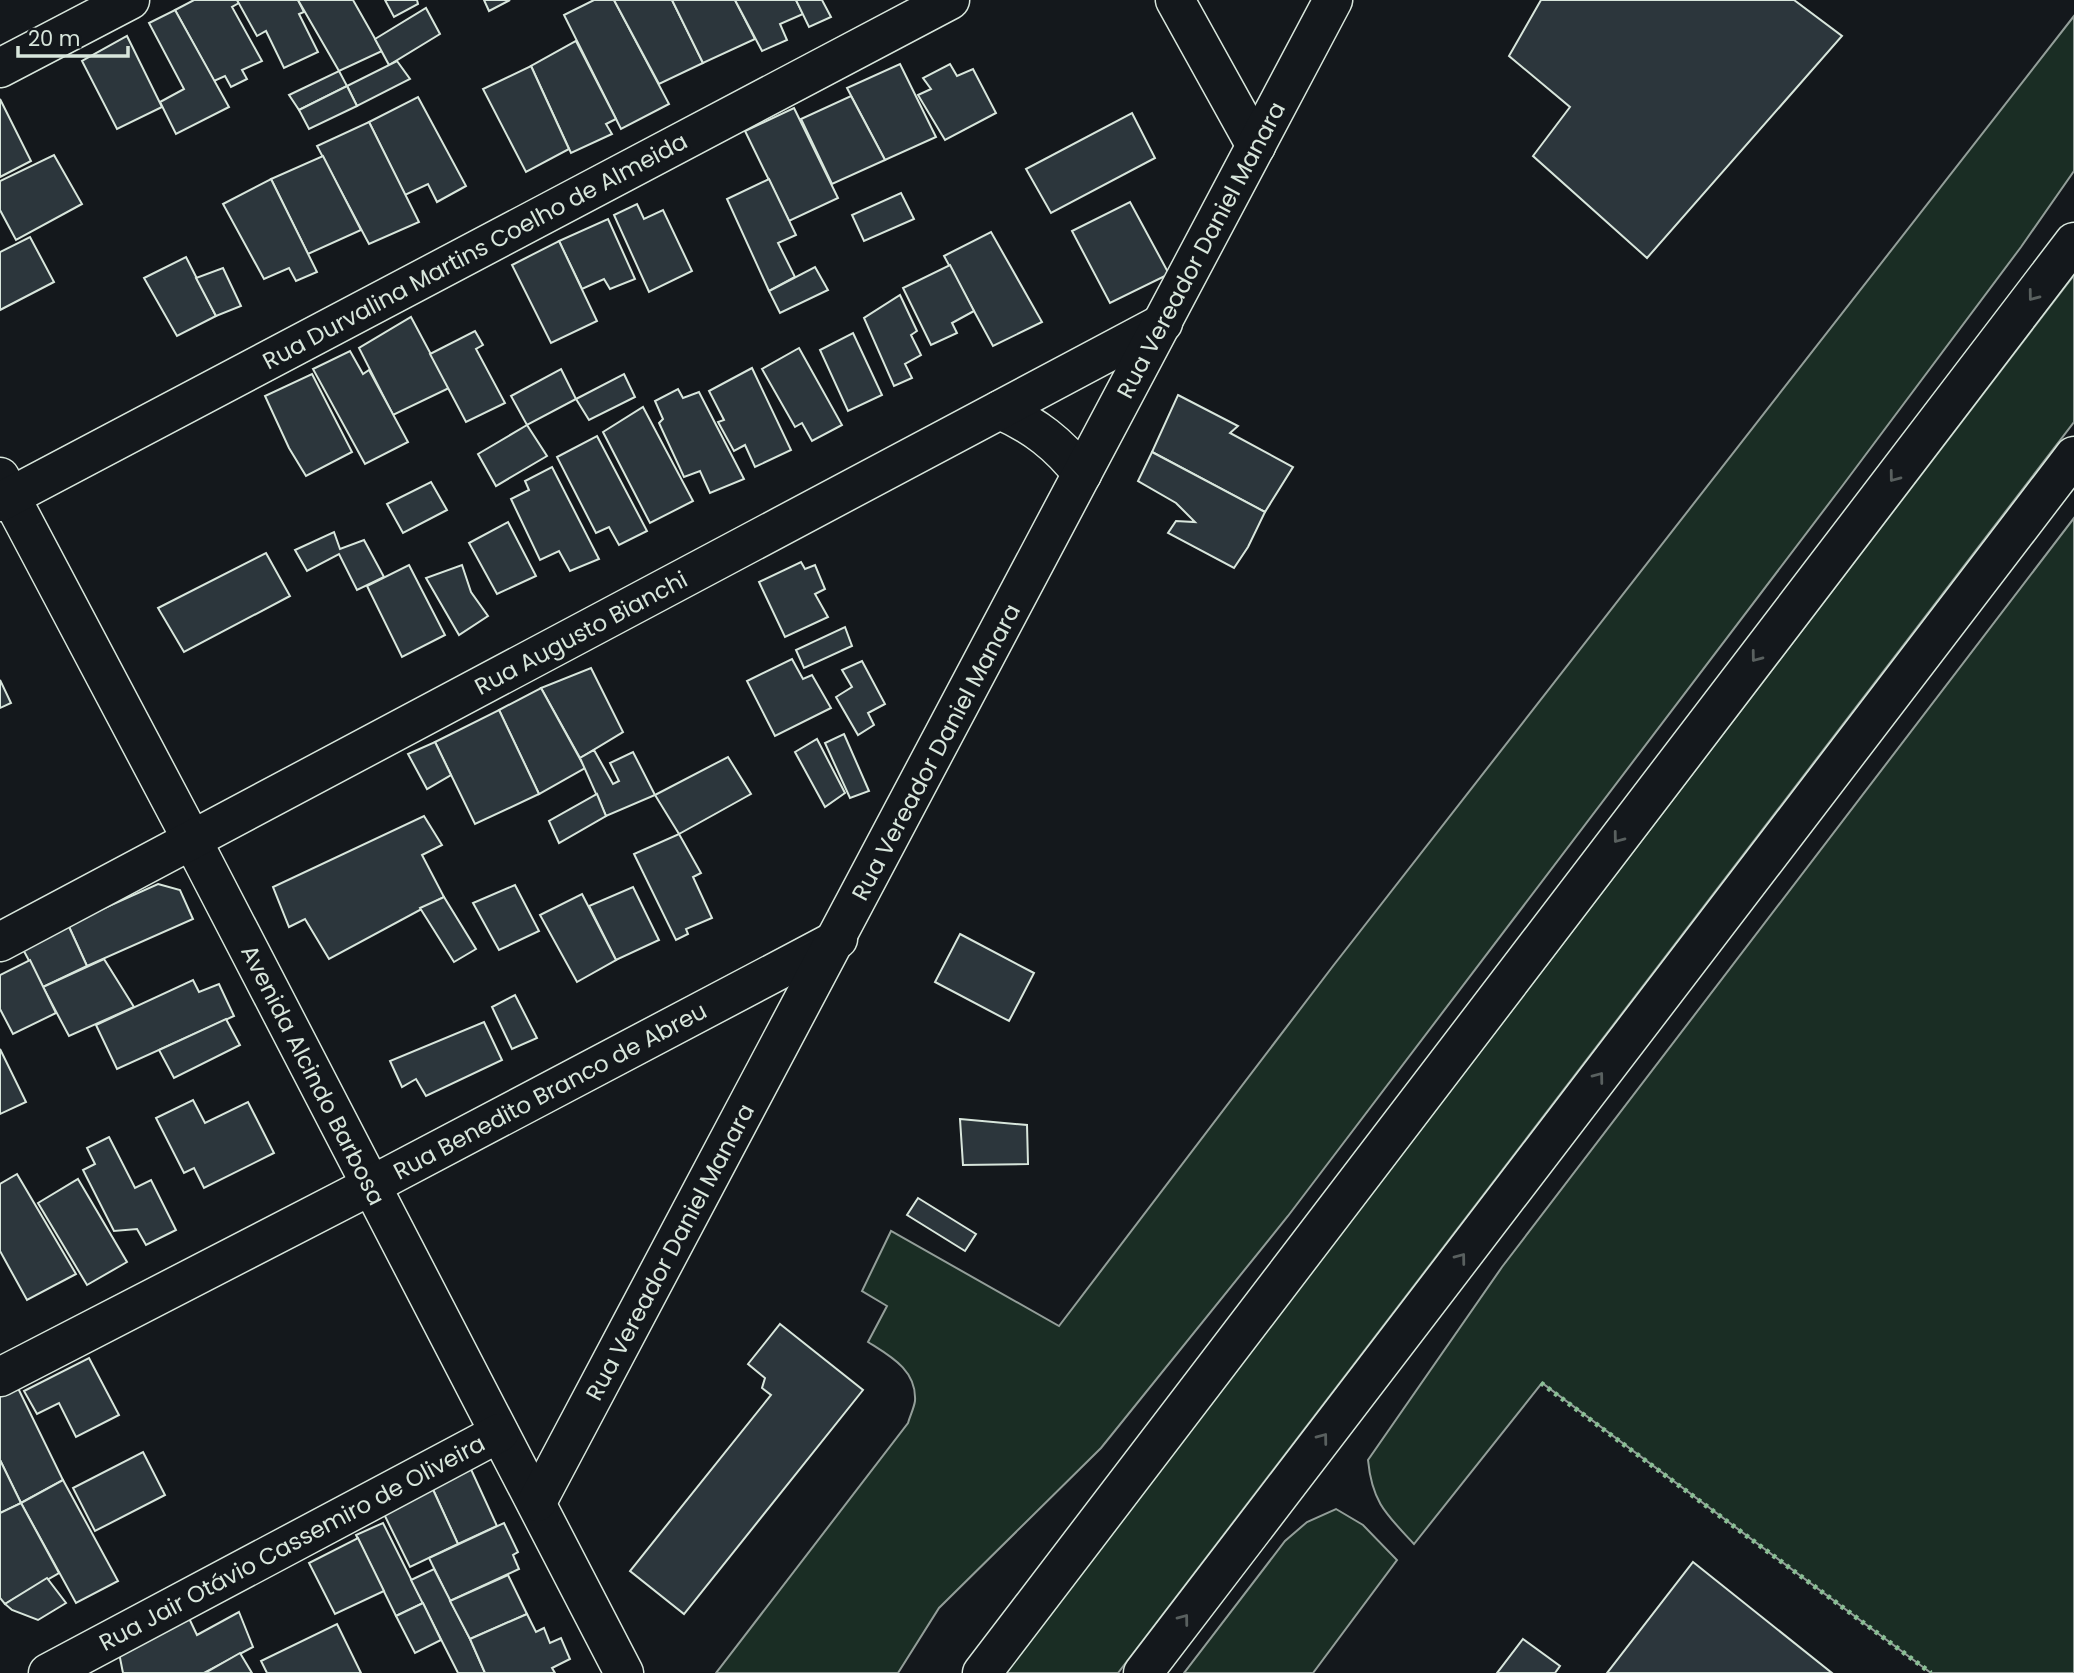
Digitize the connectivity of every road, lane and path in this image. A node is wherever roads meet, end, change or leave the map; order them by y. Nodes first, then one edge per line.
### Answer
1 (130, 0) edge
2 (950, 0) edge
3 (1175, 0) edge
4 (1333, 0) edge
5 (0, 68) edge
6 (1256, 146) junction
7 (2074, 242) edge
8 (1163, 323) junction
9 (1000, 410) junction
10 (2074, 456) edge
11 (1083, 474) junction
12 (4, 492) edge
13 (192, 840) junction
14 (838, 939) junction
15 (0, 942) edge
16 (370, 1186) junction
17 (0, 1377) edge
18 (499, 1433) junction
19 (537, 1502) junction
20 (48, 1673) edge
21 (624, 1673) edge
22 (982, 1673) edge
23 (1143, 1673) edge

1 - 5 main road
2 - 12 main road, Rua Durvalina Martins Coelho de Almeida
3 - 6 main road
4 - 6 main road, Rua Vereador Daniel Manara
6 - 8 main road, Rua Vereador Daniel Manara
7 -> 22 main road
8 - 9 main road, Rua Augusto Bianchi
8 - 11 main road, Rua Vereador Daniel Manara
9 - 11 main road
9 - 13 main road, Rua Augusto Bianchi
23 -> 10 main road
11 - 14 main road, Rua Vereador Daniel Manara
12 - 13 main road, Avenida Alcindo Barbosa
13 - 15 main road, Rua Augusto Bianchi
13 - 16 main road, Avenida Alcindo Barbosa
14 - 16 main road, Rua Benedito Branco de Abreu
14 - 19 main road, Rua Vereador Daniel Manara
16 - 17 main road, Rua Benedito Branco de Abreu
16 - 18 main road, Avenida Alcindo Barbosa
18 - 19 main road, Avenida Alcindo Barbosa
18 - 20 main road, Rua Jair Otávio Cassemiro de Oliveira
19 - 21 main road, Avenida Alcindo Barbosa

